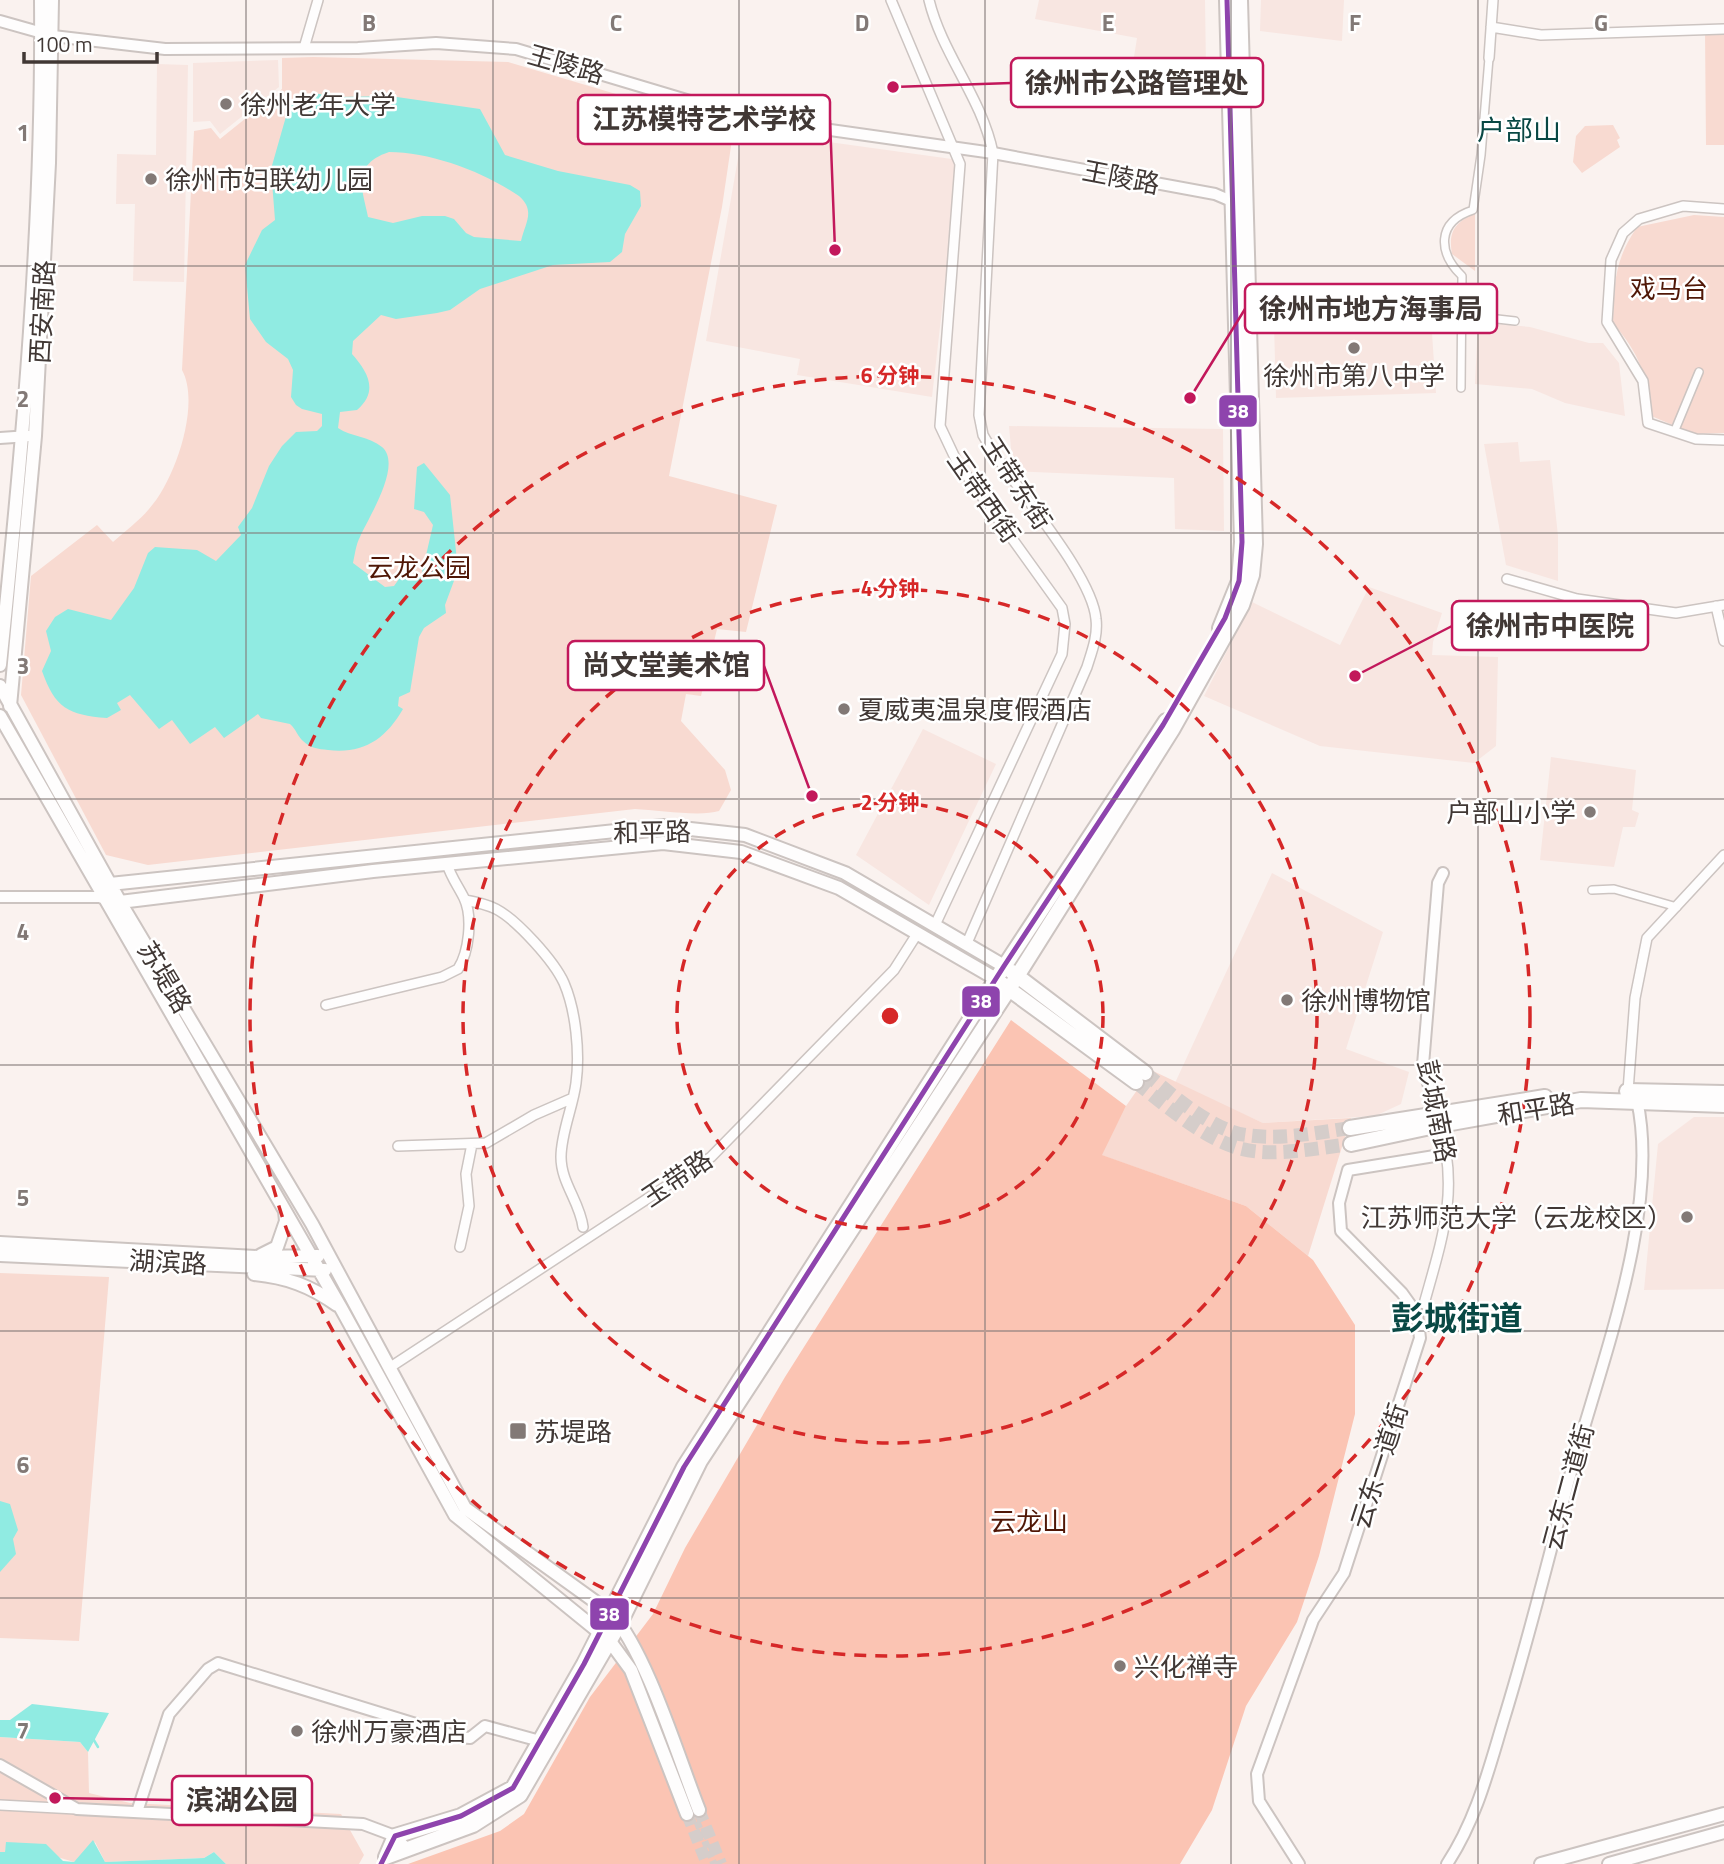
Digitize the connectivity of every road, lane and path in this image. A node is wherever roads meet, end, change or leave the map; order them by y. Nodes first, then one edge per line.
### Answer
1 (41, 0) edge
2 (52, 0) edge
3 (318, 0) edge
4 (891, 0) edge
5 (929, 0) edge
6 (1227, 0) edge
7 (1240, 0) edge
8 (1493, 0) edge
9 (0, 22) edge
10 (1491, 27) junction
11 (1724, 29) edge
12 (47, 34) junction
13 (304, 48) junction
14 (1489, 58) joint
15 (959, 149) junction
16 (987, 152) junction
17 (1240, 204) junction
18 (1724, 209) edge
19 (1462, 315) junction
20 (1515, 321) dead end
21 (1699, 372) dead end
22 (1461, 388) dead end
23 (1675, 430) junction
24 (29, 436) junction
25 (0, 438) edge
26 (1724, 440) edge
27 (1507, 579) dead end
28 (7, 593) junction
29 (0, 605) edge
30 (1720, 605) edge
31 (1724, 642) edge
32 (0, 665) edge
33 (0, 686) edge
34 (10, 707) junction
35 (0, 716) edge
36 (1724, 855) edge
37 (447, 864) junction
38 (1443, 873) dead end
39 (110, 884) junction
40 (1592, 890) dead end
41 (0, 897) edge
42 (102, 898) junction
43 (465, 900) junction
44 (120, 902) junction
45 (1676, 907) junction
46 (935, 925) junction
47 (917, 934) junction
48 (967, 943) junction
49 (1004, 966) junction
50 (1017, 976) junction
51 (996, 979) junction
52 (1009, 989) junction
53 (326, 1005) dead end
54 (1724, 1093) edge
55 (1633, 1095) junction
56 (573, 1098) junction
57 (1724, 1105) edge
58 (1438, 1120) junction
59 (1350, 1128) tunnel mouth
60 (472, 1144) junction
61 (1351, 1144) tunnel mouth
62 (398, 1146) dead end
63 (1447, 1154) junction
64 (285, 1210) junction
65 (583, 1227) dead end
66 (0, 1243) edge
67 (460, 1247) dead end
68 (0, 1255) edge
69 (328, 1255) junction
70 (311, 1256) junction
71 (258, 1257) junction
72 (210, 1264) junction
73 (336, 1269) junction
74 (319, 1270) junction
75 (1424, 1304) dead end
76 (341, 1308) junction
77 (388, 1376) junction
78 (399, 1400) junction
79 (616, 1618) junction
80 (605, 1636) junction
81 (540, 1741) junction
82 (0, 1765) edge
83 (0, 1805) edge
84 (77, 1809) junction
85 (137, 1812) junction
86 (1724, 1814) edge
87 (1724, 1832) edge
88 (394, 1836) junction
89 (408, 1850) junction
90 (384, 1860) edge
91 (1299, 1864) edge
92 (1447, 1864) edge
93 (1541, 1864) edge
94 (1609, 1864) edge

1 - 12 main road, 西安南路
2 - 12 main road, 西安南路
3 - 13 street
4 - 15 street, 玉带西街
5 - 16 street, 玉带东街
6 - 17 main road
7 - 17 main road
8 - 10 street
9 - 12 street, 王陵路
10 - 11 street
10 - 14 street
12 - 13 street, 王陵路
12 - 24 main road, 西安南路
13 - 15 street, 王陵路
14 - 19 street
15 - 16 street, 王陵路
15 - 46 street, 玉带西街
16 - 17 street, 王陵路
16 - 48 street, 玉带东街
17 - 49 main road
17 - 50 main road
18 - 23 street
19 - 20 street
19 - 22 street
21 - 23 street
23 - 26 street
24 - 25 street
24 - 28 main road, 西安南路
24 - 34 main road, 西安南路
27 - 30 street
28 - 29 main road
28 - 32 main road, 西安南路
30 - 31 street
33 - 34 main road, 苏堤路
34 - 39 main road, 苏堤路
35 - 42 main road, 苏堤路
36 - 45 street
37 - 43 street
37 - 44 main road, 和平路
37 - 47 main road, 和平路
38 - 58 street, 彭城南路
39 - 42 main road
39 - 44 main road, 苏堤路
39 - 46 main road, 和平路
40 - 45 street
41 - 42 street, 和平路
42 - 44 main road, 和平路
42 - 64 main road, 苏堤路
43 - 53 street
43 - 56 street
44 - 69 main road, 苏堤路
45 - 55 street
46 - 48 main road, 和平路
47 - 51 main road, 和平路
47 - 77 street, 玉带路
48 - 49 main road, 和平路
49 - 50 main road, 和平路
49 - 51 main road
50 - 52 main road
50 - 52 main road, 和平路
51 - 52 main road, 和平路
51 - 79 main road
52 - 79 main road
54 - 55 main road, 和平路
55 - 57 main road, 和平路
55 - 58 main road, 和平路
55 - 92 street, 云东二道街
56 - 60 street
56 - 65 street
58 - 59 main road, 和平路
58 - 61 main road, 和平路
58 - 63 street, 彭城南路
60 - 62 street
60 - 67 street
63 - 75 street, 彭城南路
63 - 91 street, 云东一道街
64 - 70 main road, 苏堤路
64 - 71 main road
66 - 71 main road, 湖滨路
68 - 72 main road, 湖滨路
69 - 70 main road, 湖滨路
69 - 73 main road, 苏堤路
70 - 71 main road, 湖滨路
70 - 74 main road, 苏堤路
72 - 74 main road, 湖滨路
72 - 76 main road
73 - 74 main road, 湖滨路
73 - 77 main road, 苏堤路
74 - 76 main road, 苏堤路
76 - 77 main road, 苏堤路
77 - 78 main road, 苏堤路
78 - 79 main road, 苏堤路
78 - 80 main road, 苏堤路
79 - 80 main road
79 - 80 main road, 苏堤路
80 - 81 main road
80 - 89 main road
81 - 85 street
81 - 88 main road
82 - 84 street
83 - 84 street
84 - 85 street
85 - 88 street
86 - 93 main road
87 - 94 main road
88 - 89 street
88 - 90 main road
89 - 90 main road

